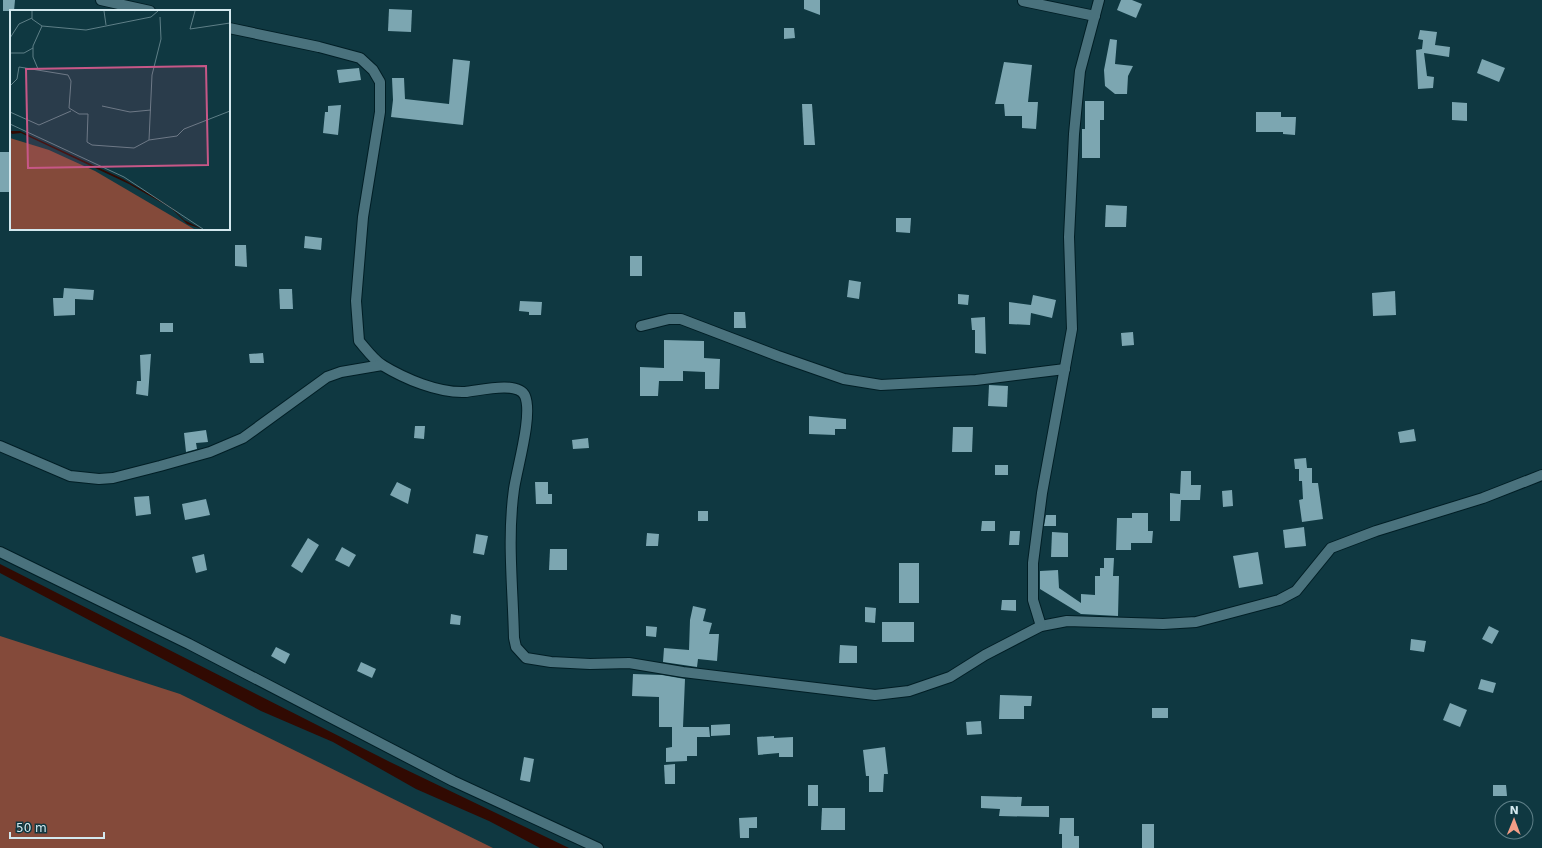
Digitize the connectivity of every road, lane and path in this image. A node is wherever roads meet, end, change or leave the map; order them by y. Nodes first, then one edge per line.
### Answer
1 (101, 0) edge
2 (1099, 0) edge
3 (1023, 1) dead end
4 (146, 10) edge
5 (1095, 16) junction
6 (230, 28) edge
7 (641, 326) dead end
8 (382, 365) junction
9 (1065, 370) junction
10 (0, 446) edge
11 (1542, 475) edge
12 (0, 552) edge
13 (1041, 626) junction
14 (598, 848) edge

1 - 4 street
2 - 5 street
3 - 5 street
5 - 9 street
6 - 8 street
7 - 9 street
8 - 10 street
8 - 13 street
9 - 13 street
11 - 13 street
12 - 14 street

